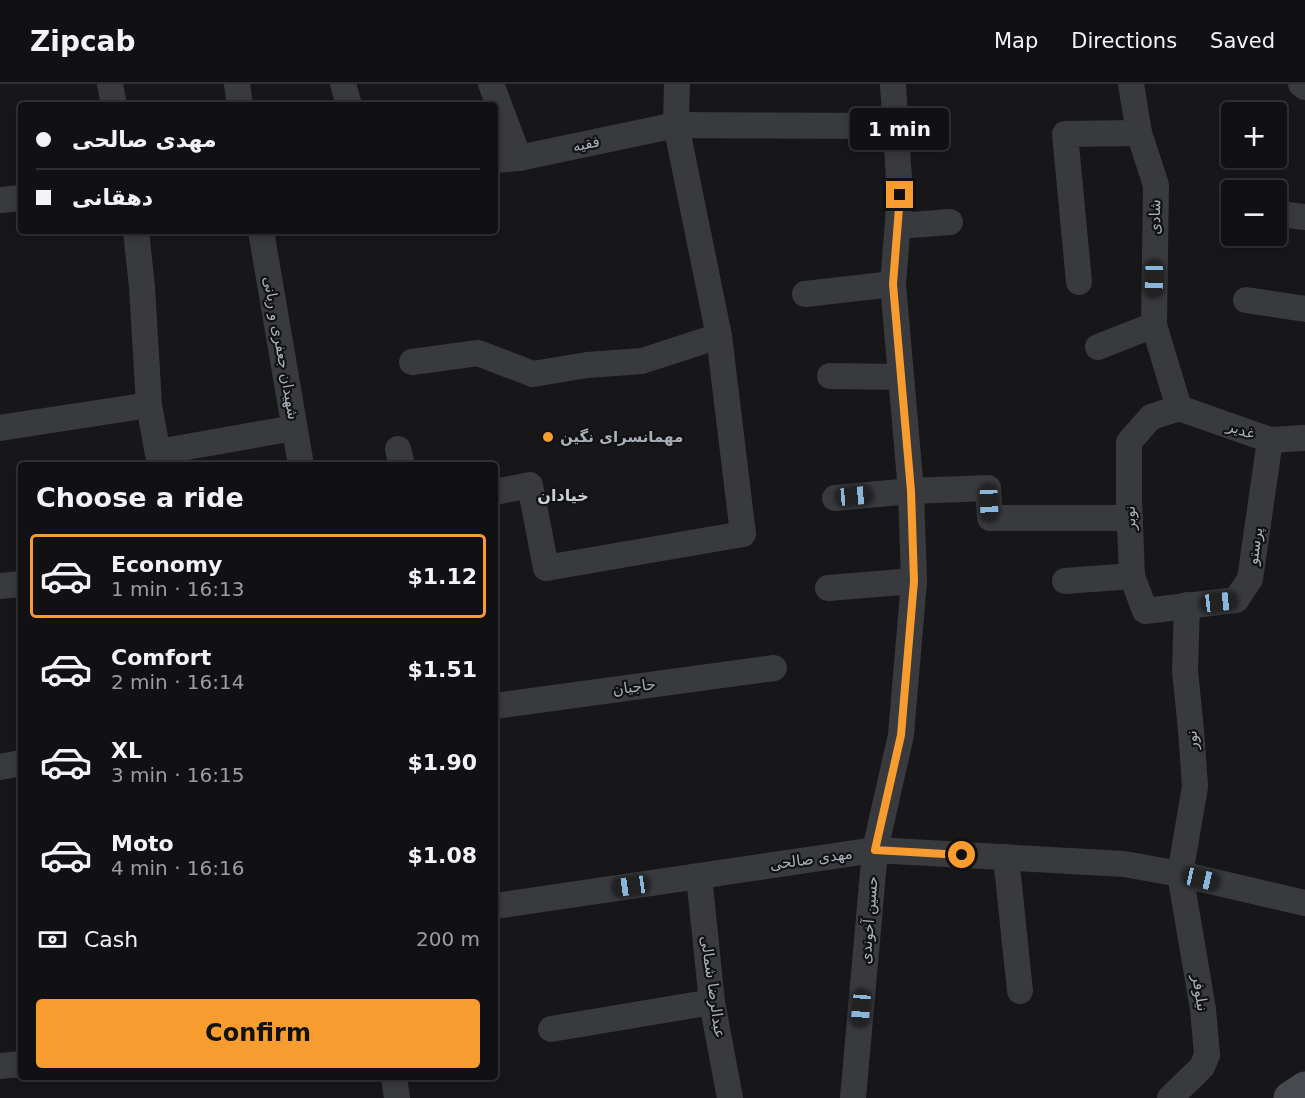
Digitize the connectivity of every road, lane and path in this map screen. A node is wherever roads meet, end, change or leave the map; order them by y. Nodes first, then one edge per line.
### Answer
1 (110, 84) edge
2 (237, 84) edge
3 (343, 84) edge
4 (491, 84) edge
5 (677, 84) edge
6 (893, 84) edge
7 (1131, 84) edge
8 (1301, 84) edge
9 (1305, 87) edge
10 (113, 102) edge
11 (240, 102) edge
12 (348, 102) edge
13 (495, 102) edge
14 (498, 117) edge
15 (676, 125) junction
16 (896, 126) junction
17 (1139, 133) junction
18 (507, 159) edge
19 (18, 198) edge
20 (0, 200) edge
21 (951, 222) dead end
22 (898, 226) junction
23 (136, 234) edge
24 (262, 234) edge
25 (1079, 282) dead end
26 (893, 284) junction
27 (805, 294) dead end
28 (1246, 300) dead end
29 (1305, 309) edge
30 (1154, 325) junction
31 (719, 336) junction
32 (1098, 347) dead end
33 (412, 362) dead end
34 (830, 376) dead end
35 (901, 377) junction
36 (149, 405) junction
37 (1179, 408) junction
38 (0, 428) edge
39 (294, 428) junction
40 (1305, 438) edge
41 (1270, 440) junction
42 (159, 459) edge
43 (300, 462) edge
44 (498, 491) edge
45 (911, 491) junction
46 (835, 498) dead end
47 (1130, 518) junction
48 (1132, 576) junction
49 (1065, 580) dead end
50 (914, 581) junction
51 (18, 584) edge
52 (0, 586) edge
53 (828, 588) dead end
54 (1187, 605) junction
55 (774, 668) dead end
56 (498, 706) edge
57 (18, 763) edge
58 (0, 766) edge
59 (875, 850) junction
60 (1006, 857) junction
61 (1180, 874) junction
62 (699, 876) junction
63 (1305, 903) edge
64 (498, 906) edge
65 (1020, 991) dead end
66 (712, 1002) junction
67 (551, 1029) dead end
68 (18, 1064) edge
69 (0, 1066) edge
70 (394, 1080) edge
71 (1305, 1088) edge
72 (397, 1098) edge
73 (730, 1098) edge
74 (853, 1098) edge
75 (1170, 1098) edge
76 (1290, 1098) edge

1 - 10 street
2 - 11 street
3 - 12 street
4 - 13 street
5 - 15 street
6 - 16 street, حسین آخوندی
7 - 17 street, شادی
8 - 9 street
14 - 18 street
15 - 16 street, فقیه
15 - 18 street, فقیه
15 - 31 street
16 - 22 street, حسین آخوندی
17 - 25 street
17 - 30 street, شادی
19 - 20 street
21 - 22 street
22 - 26 street, حسین آخوندی
23 - 36 street
24 - 39 street, شهیدان جعفری و ربانی
26 - 27 street
26 - 35 street, حسین آخوندی
28 - 29 street
30 - 32 street
30 - 37 street, شادی
31 - 33 street
31 - 44 street
34 - 35 street
35 - 45 street, حسین آخوندی
36 - 38 street
36 - 42 street
37 - 41 street, غدیر
37 - 47 street, نوبر
39 - 42 street
39 - 43 street, شهیدان جعفری و ربانی
40 - 41 street, غدیر
41 - 54 street, پرستو
45 - 46 street
45 - 47 street
45 - 50 street, حسین آخوندی
47 - 48 street, نوبر
48 - 49 street
48 - 54 street, نوبر
50 - 53 street
50 - 59 street, حسین آخوندی
51 - 52 street
54 - 61 street, نور
55 - 56 street, حاجیان
57 - 58 street
59 - 60 street, مهدی صالحی
59 - 62 street, مهدی صالحی
59 - 74 street, حسین آخوندی
60 - 61 street, مهدی صالحی
60 - 65 street
61 - 63 street, مهدی صالحی
61 - 75 street, نیلوفر
62 - 64 street, مهدی صالحی
62 - 66 street, عبدالرضا شمالی
66 - 67 street
66 - 73 street, عبدالرضا شمالی
68 - 69 street
70 - 72 street
71 - 76 main road

